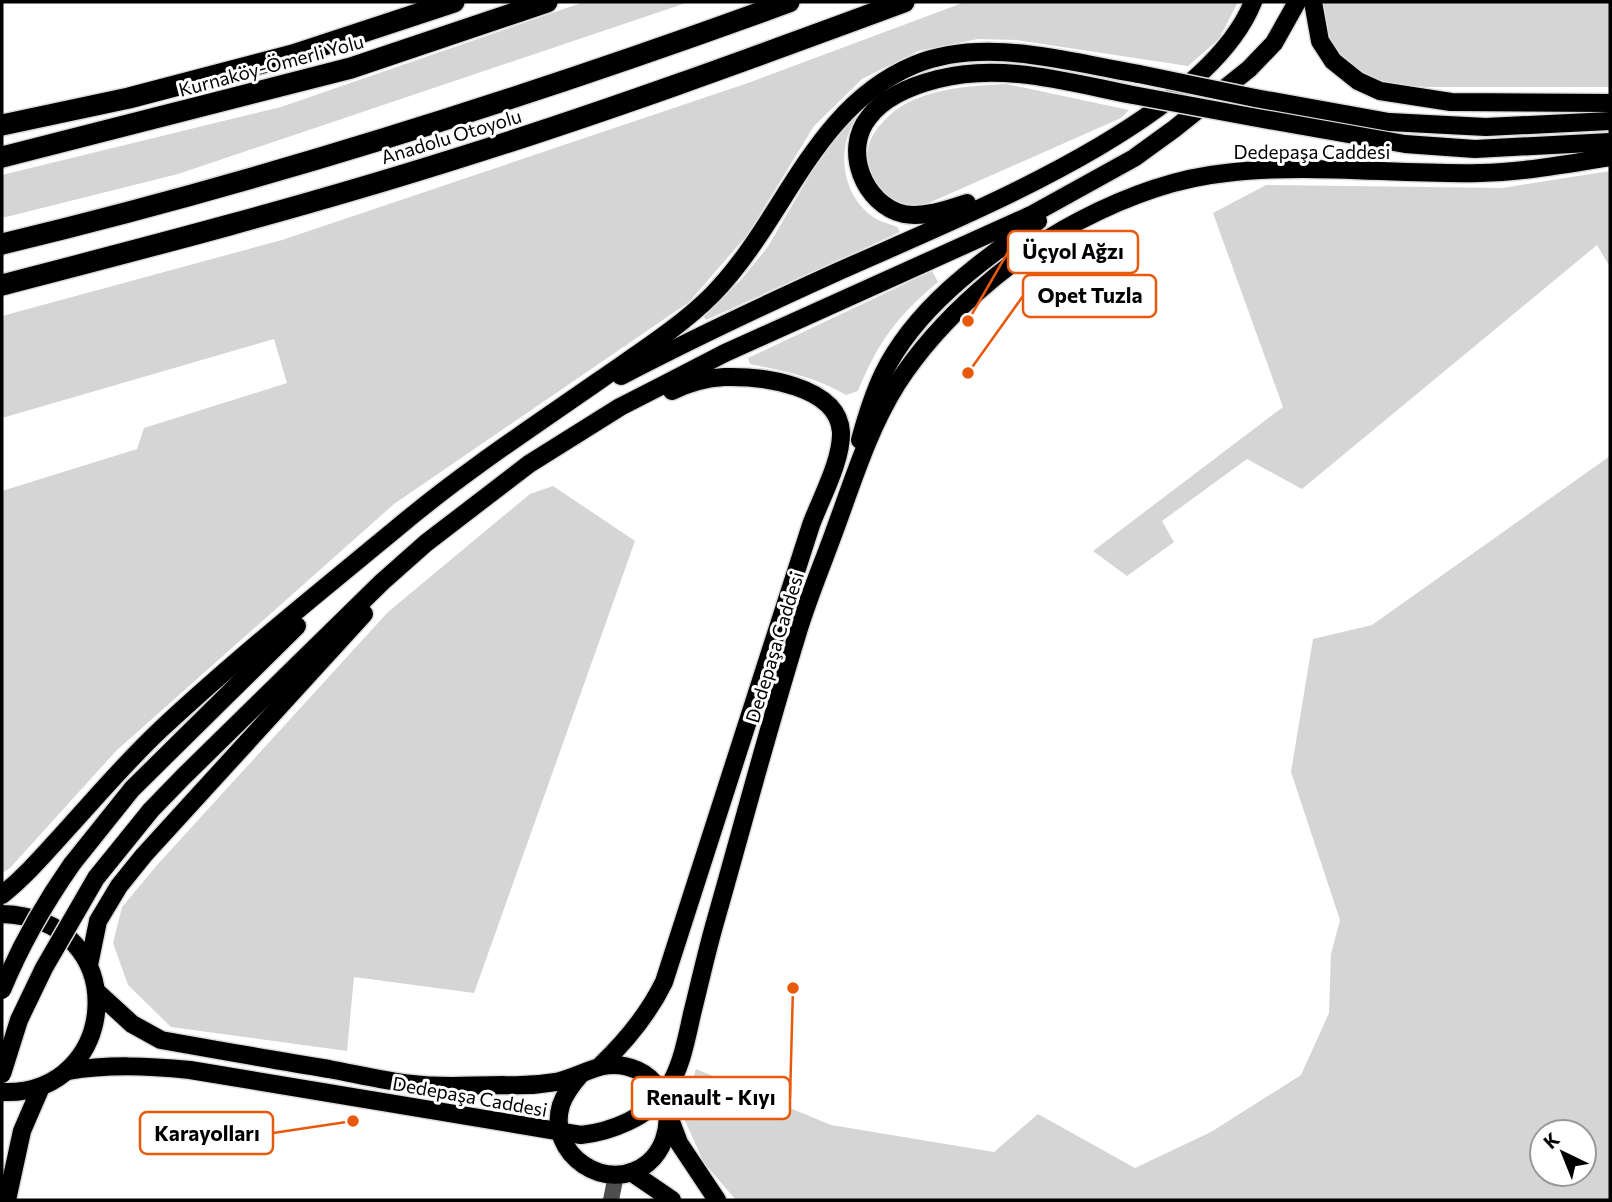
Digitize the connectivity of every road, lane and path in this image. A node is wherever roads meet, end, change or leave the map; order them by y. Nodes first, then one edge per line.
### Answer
1 (454, 2) edge
2 (547, 2) edge
3 (789, 2) edge
4 (904, 2) edge
5 (1253, 2) edge
6 (1297, 2) edge
7 (1313, 2) edge
8 (1610, 103) edge
9 (1610, 121) edge
10 (2, 125) edge
11 (1610, 142) edge
12 (2, 157) edge
13 (1610, 157) edge
14 (1134, 158) junction
15 (1074, 161) junction
16 (2, 244) edge
17 (2, 285) edge
18 (585, 429) junction
19 (475, 466) junction
20 (476, 504) junction
21 (394, 530) junction
22 (834, 531) junction
23 (2, 895) edge
24 (2, 914) edge
25 (89, 965) junction
26 (2, 990) edge
27 (97, 992) junction
28 (601, 1065) junction
29 (67, 1071) junction
30 (2, 1074) edge
31 (581, 1074) junction
32 (41, 1087) junction
33 (2, 1092) edge
34 (663, 1096) junction
35 (669, 1117) junction
36 (560, 1133) junction
37 (623, 1174) junction
38 (7, 1200) edge
39 (611, 1200) edge
40 (672, 1200) edge
41 (717, 1200) edge

1 - 10 highway, Kurnaköy-Ömerli Yolu
2 - 12 highway, Kurnaköy-Ömerli Yolu
3 - 16 highway, Anadolu Otoyolu
4 - 17 highway, Anadolu Otoyolu
5 - 15 main road
6 - 14 main road
7 - 8 main road
9 - 19 main road, bridge
11 - 15 main road, bridge
13 - 22 main road, Dedepaşa Caddesi
14 - 18 main road
14 - 22 main road
15 - 19 main road
18 - 20 main road
18 - 28 main road, Dedepaşa Caddesi
19 - 21 main road
20 - 25 main road
20 - 30 main road, bridge
21 - 23 main road
21 - 26 main road, bridge
22 - 34 main road, Dedepaşa Caddesi
24 - 25 main road
25 - 27 main road
27 - 29 main road
27 - 31 main road, Dedepaşa Caddesi
28 - 31 main road, Dedepaşa Caddesi
28 - 34 main road
29 - 32 main road
29 - 36 main road, Dedepaşa Caddesi
31 - 36 main road
32 - 33 main road
32 - 38 main road
34 - 35 main road
34 - 36 main road, Dedepaşa Caddesi
35 - 37 main road
35 - 41 main road
36 - 37 main road
37 - 39 street
37 - 40 main road

